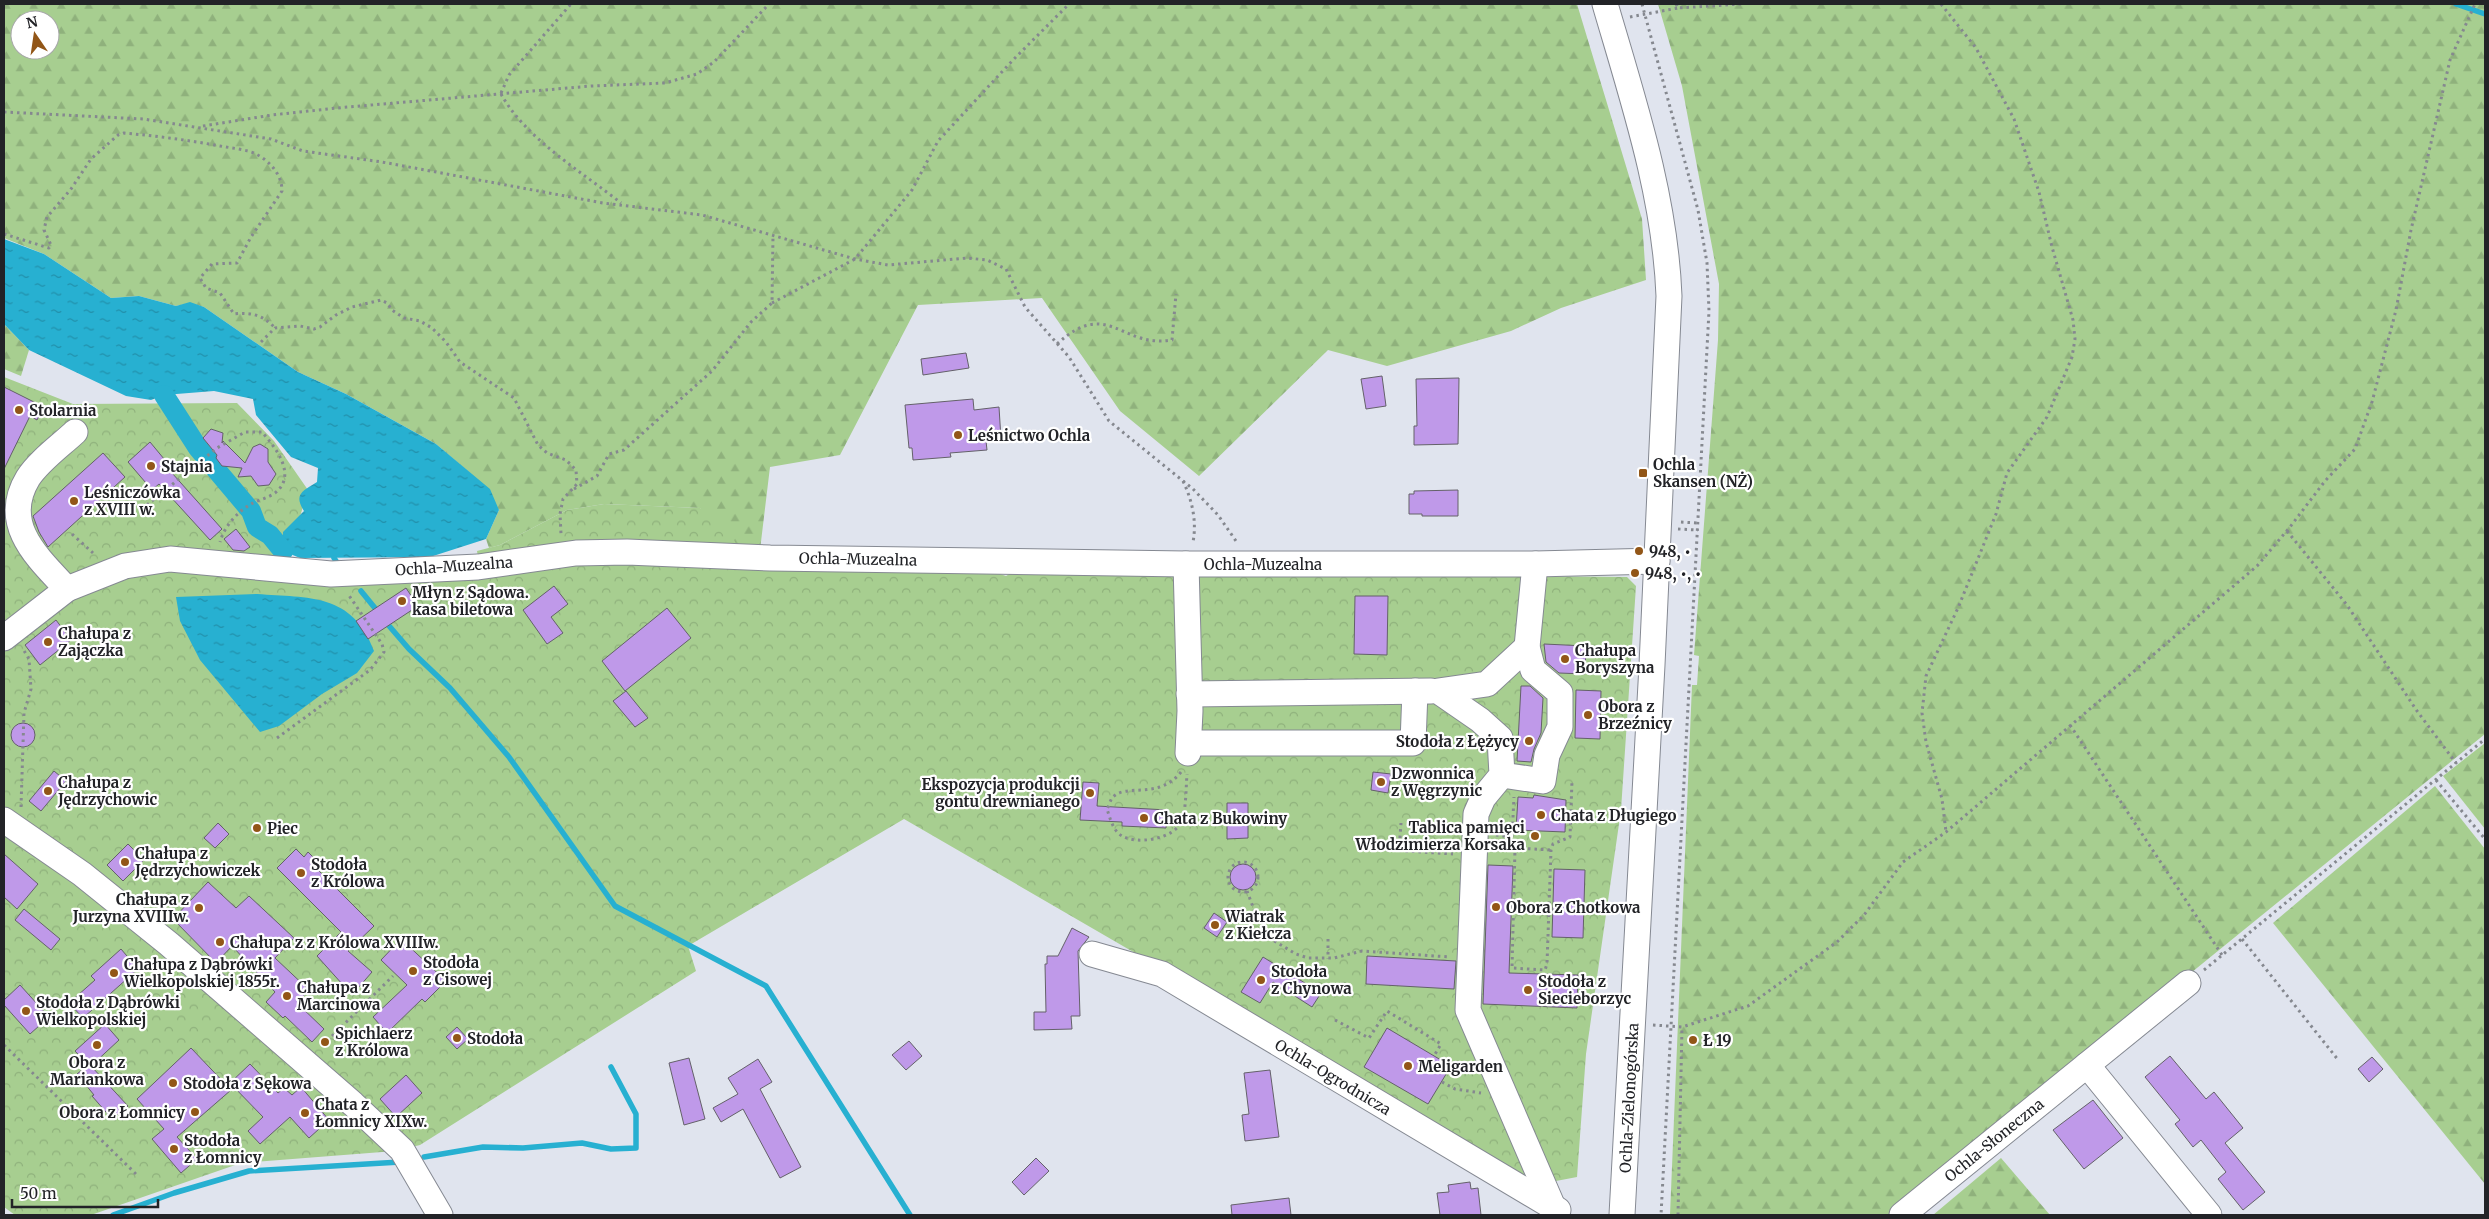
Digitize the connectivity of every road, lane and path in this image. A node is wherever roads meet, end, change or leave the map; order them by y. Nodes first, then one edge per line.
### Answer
1 (571, 4) edge
2 (769, 4) edge
3 (1069, 4) edge
4 (1676, 4) edge
5 (1741, 4) edge
6 (1941, 4) edge
7 (2475, 4) edge
8 (1678, 8) junction
9 (1607, 13) edge
10 (501, 94) junction
11 (4, 112) edge
12 (200, 127) junction
13 (622, 204) junction
14 (4, 234) edge
15 (773, 236) junction
16 (855, 258) junction
17 (1176, 294) dead end
18 (772, 303) junction
19 (275, 328) junction
20 (261, 342) dead end
21 (1057, 344) junction
22 (75, 432) dead end
23 (1182, 480) junction
24 (574, 489) junction
25 (148, 506) dead end
26 (1680, 522) dead end
27 (1698, 523) dead end
28 (1698, 530) dead end
29 (2287, 531) junction
30 (72, 534) dead end
31 (1237, 543) dead end
32 (93, 553) dead end
33 (563, 554) junction
34 (1657, 561) junction
35 (222, 564) junction
36 (1186, 564) junction
37 (1535, 564) junction
38 (343, 588) dead end
39 (67, 589) junction
40 (12, 641) edge
41 (1527, 647) junction
42 (1426, 691) junction
43 (1190, 694) junction
44 (2070, 725) junction
45 (277, 738) dead end
46 (2485, 739) edge
47 (1189, 752) junction
48 (2456, 763) junction
49 (1509, 776) junction
50 (2436, 780) junction
51 (1572, 781) dead end
52 (1401, 822) dead end
53 (11, 825) edge
54 (1946, 832) junction
55 (1512, 836) junction
56 (2485, 839) edge
57 (1474, 844) junction
58 (1515, 848) junction
59 (1373, 849) dead end
60 (1551, 850) junction
61 (1399, 851) junction
62 (1247, 891) junction
63 (1328, 939) dead end
64 (2242, 939) junction
65 (1092, 954) dead end
66 (2222, 955) junction
67 (1328, 958) junction
68 (1470, 958) junction
69 (393, 976) dead end
70 (2188, 983) joint
71 (1336, 1020) dead end
72 (1671, 1026) junction
73 (1682, 1027) junction
74 (332, 1036) dead end
75 (4, 1045) edge
76 (1434, 1056) dead end
77 (2339, 1061) dead end
78 (2087, 1065) junction
79 (1442, 1082) dead end
80 (1506, 1097) junction
81 (136, 1174) dead end
82 (1560, 1211) edge
83 (440, 1215) edge
84 (1622, 1215) edge
85 (1661, 1215) edge
86 (1678, 1215) edge
87 (1902, 1215) edge
88 (2209, 1215) edge

1 - 10 path
2 - 10 path
3 - 16 path
4 - 8 path
5 - 8 path
6 - 54 path
7 - 29 path
8 - 9 path
9 - 34 street, Ochla-Zielonogórska
10 - 12 path
10 - 13 path
11 - 12 path
12 - 13 path
13 - 15 path
14 - 19 path
15 - 16 path
15 - 18 path
16 - 18 path
16 - 21 path
17 - 21 path
18 - 24 path
19 - 20 path
19 - 24 path
21 - 23 path
22 - 39 street
23 - 31 path
23 - 36 path
24 - 33 path
25 - 35 path
26 - 27 path
28 - 72 path
29 - 44 path
29 - 48 path
30 - 32 path
33 - 35 street, Ochla-Muzealna
33 - 36 street, Ochla-Muzealna
34 - 37 street, Ochla-Muzealna
34 - 84 street, Ochla-Zielonogórska
35 - 39 street, Ochla-Muzealna
36 - 37 street, Ochla-Muzealna
36 - 43 street
37 - 41 street
38 - 45 path
39 - 40 street, Ochla-Muzealna
40 - 53 path
41 - 42 street
41 - 49 street
42 - 43 street
42 - 47 street
42 - 49 street
43 - 47 street
44 - 54 path
44 - 66 path
46 - 48 path
47 - 47 path
48 - 50 path
49 - 55 path
49 - 57 street
50 - 56 path
50 - 64 path
51 - 60 path
52 - 61 path
53 - 83 street
54 - 73 path
55 - 57 path
55 - 58 path
57 - 61 path
57 - 68 street
58 - 60 path
58 - 60 path
59 - 61 path
62 - 62 path
62 - 67 path
63 - 67 path
64 - 66 path
64 - 77 path
65 - 82 street, Ochla-Ogrodnicza
66 - 70 path
67 - 68 path
68 - 80 street
69 - 74 path
70 - 78 street, Ochla-Słoneczna
71 - 76 path
72 - 73 path
72 - 85 path
73 - 86 path
75 - 81 path
78 - 87 street, Ochla-Słoneczna
78 - 88 street
79 - 80 path
80 - 82 street

